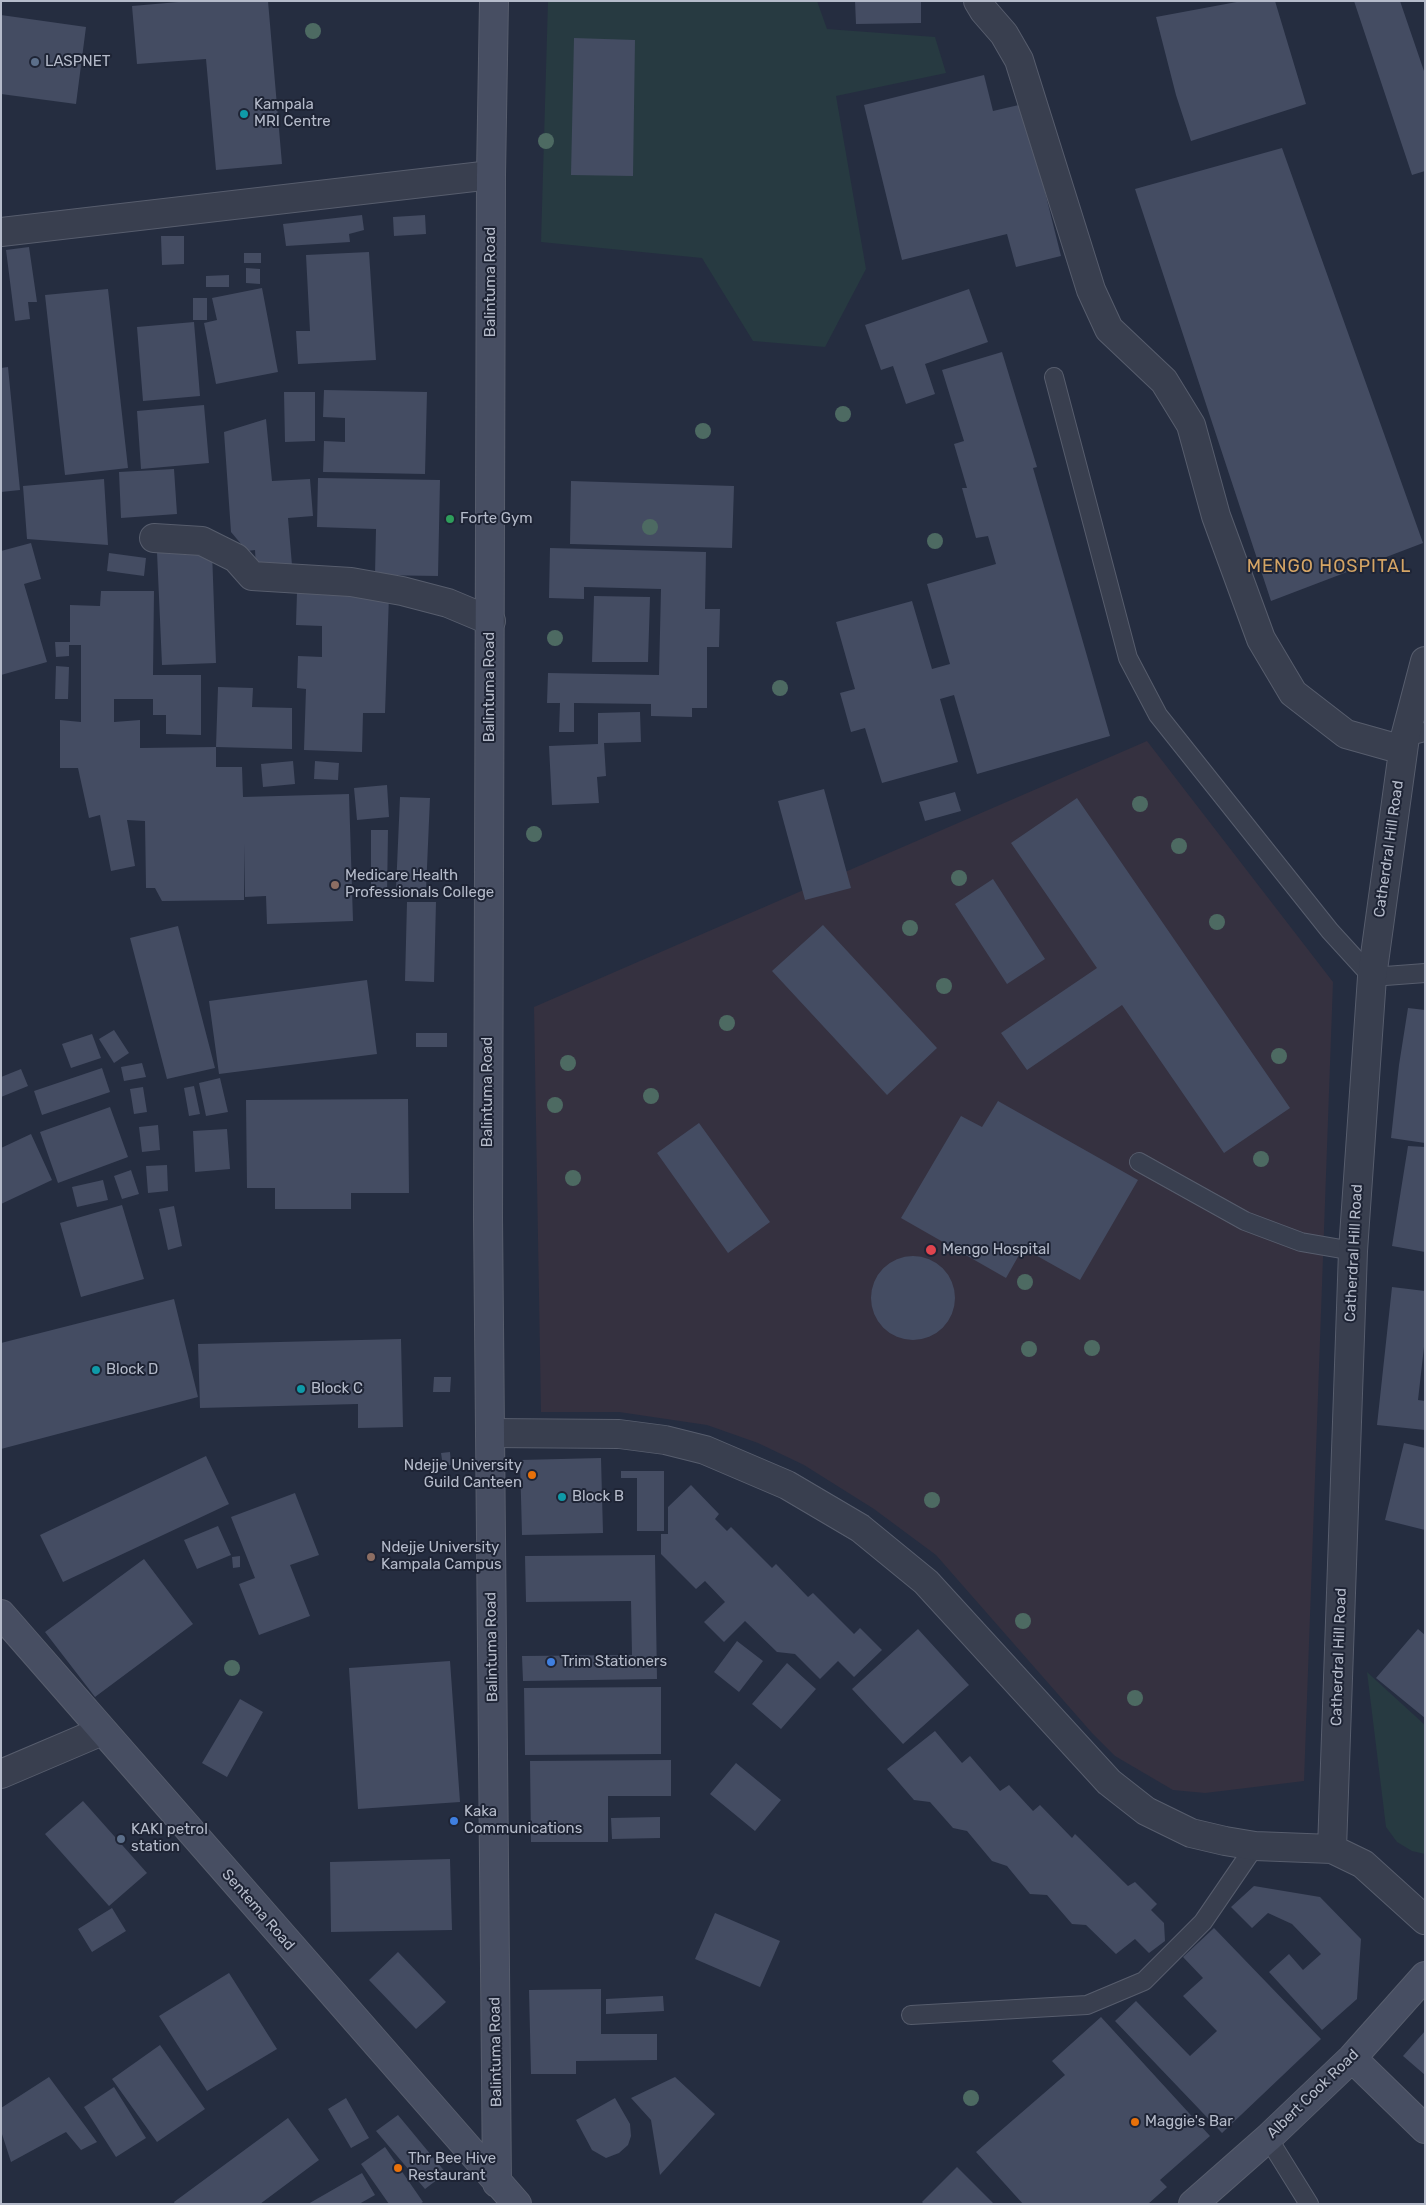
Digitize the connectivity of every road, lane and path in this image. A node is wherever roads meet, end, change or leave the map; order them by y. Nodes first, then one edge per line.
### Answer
1 (494, 1) edge
2 (978, 1) edge
3 (491, 174) junction
4 (1, 232) edge
5 (1054, 378) dead end
6 (154, 538) dead end
7 (490, 621) junction
8 (1425, 661) edge
9 (1411, 740) edge
10 (1425, 973) edge
11 (1372, 977) junction
12 (1139, 1162) dead end
13 (1353, 1251) junction
14 (490, 1433) junction
15 (1, 1614) edge
16 (102, 1731) junction
17 (1, 1774) edge
18 (1255, 1846) junction
19 (1332, 1849) junction
20 (1425, 1920) edge
21 (1425, 1976) edge
22 (911, 2015) dead end
23 (1352, 2058) junction
24 (1425, 2129) edge
25 (1268, 2138) junction
26 (497, 2183) junction
27 (516, 2204) edge
28 (1193, 2204) edge
29 (1309, 2204) edge

1 - 3 main road, Balintuma Road
2 - 9 street
3 - 4 street
3 - 7 main road, Balintuma Road
5 - 11 lane
6 - 7 street
7 - 14 main road, Balintuma Road
8 - 9 street, Catherdral Hill Road
9 - 11 street, Catherdral Hill Road
10 - 11 lane
11 - 13 street, Catherdral Hill Road
12 - 13 lane
13 - 19 street, Catherdral Hill Road
14 - 18 street
14 - 26 main road, Balintuma Road
15 - 16 main road, Sentema Road
16 - 17 street
16 - 26 main road, Sentema Road
18 - 19 street
18 - 22 lane
19 - 20 street
21 - 23 main road, Albert Cook Road
23 - 24 main road
23 - 25 main road, Albert Cook Road
25 - 28 main road, Albert Cook Road
25 - 29 lane
26 - 27 main road, Sentema Road

